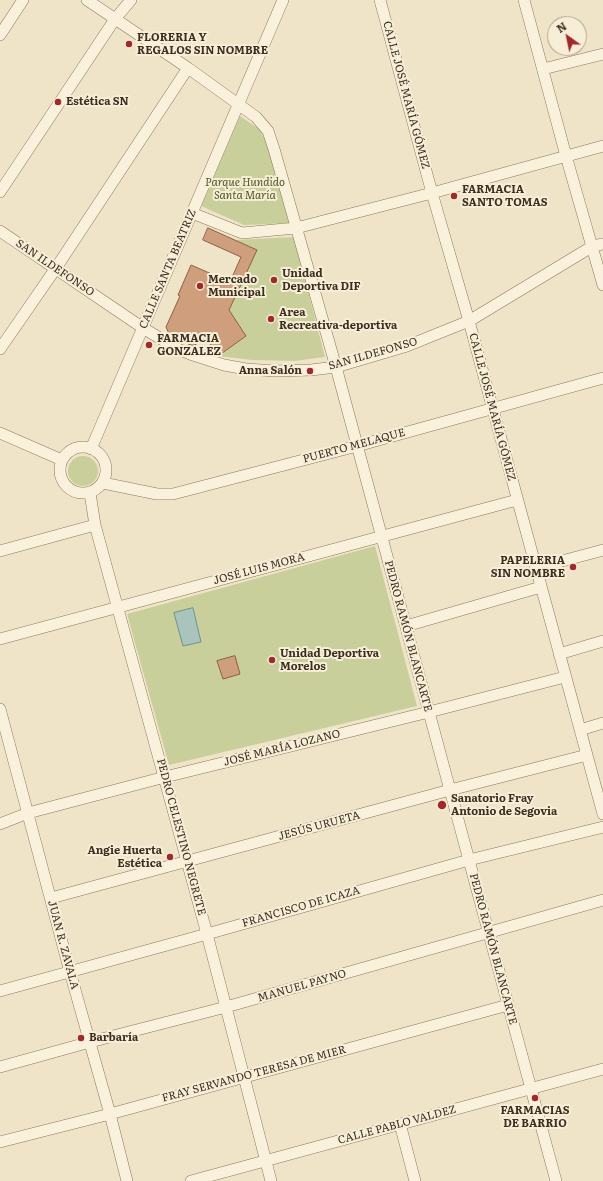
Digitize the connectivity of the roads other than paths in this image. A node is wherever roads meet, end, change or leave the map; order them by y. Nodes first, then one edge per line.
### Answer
1 (23, 0) edge
2 (87, 0) edge
3 (131, 0) edge
4 (283, 0) edge
5 (380, 0) edge
6 (524, 0) edge
7 (115, 19) junction
8 (0, 35) edge
9 (603, 54) edge
10 (188, 68) junction
11 (543, 69) junction
12 (238, 103) junction
13 (603, 146) edge
14 (566, 156) junction
15 (0, 192) edge
16 (432, 193) junction
17 (192, 213) junction
18 (296, 228) junction
19 (0, 231) edge
20 (598, 245) edge
21 (56, 268) junction
22 (603, 285) edge
23 (469, 321) junction
24 (143, 328) junction
25 (0, 349) edge
26 (336, 367) junction
27 (603, 378) edge
28 (492, 408) junction
29 (0, 433) edge
30 (357, 446) junction
31 (91, 449) junction
32 (62, 460) junction
33 (103, 483) junction
34 (90, 493) junction
35 (517, 500) junction
36 (95, 525) junction
37 (381, 536) junction
38 (603, 550) edge
39 (0, 551) edge
40 (536, 568) junction
41 (541, 587) junction
42 (118, 607) junction
43 (406, 626) junction
44 (0, 639) edge
45 (603, 641) edge
46 (559, 654) junction
47 (566, 677) junction
48 (0, 708) edge
49 (429, 712) junction
50 (603, 724) edge
51 (580, 730) junction
52 (587, 755) junction
53 (165, 777) junction
54 (450, 790) junction
55 (28, 813) junction
56 (603, 814) edge
57 (0, 824) edge
58 (603, 828) edge
59 (469, 860) junction
60 (187, 861) junction
61 (51, 898) junction
62 (603, 900) edge
63 (488, 933) junction
64 (207, 934) junction
65 (70, 972) junction
66 (0, 990) edge
67 (508, 1005) junction
68 (226, 1007) junction
69 (90, 1042) junction
70 (0, 1067) edge
71 (603, 1069) edge
72 (244, 1077) junction
73 (531, 1089) junction
74 (110, 1114) junction
75 (400, 1124) junction
76 (0, 1142) edge
77 (266, 1160) junction
78 (127, 1181) edge
79 (191, 1181) edge
80 (271, 1181) edge
81 (415, 1181) edge
82 (556, 1181) edge

1 - 8 street
2 - 7 street, PEDRO RAMÓN BLANCARTE
3 - 7 street
4 - 12 street, CALLE SANTA BEATRIZ
5 - 16 street, CALLE JOSÉ MARÍA GÓMEZ
6 - 11 street
7 - 10 street, PEDRO RAMÓN BLANCARTE
7 - 15 street
9 - 11 street
10 - 12 street, PEDRO RAMÓN BLANCARTE
10 - 21 street
11 - 14 street
12 - 17 street, CALLE SANTA BEATRIZ
12 - 18 street, PEDRO RAMÓN BLANCARTE
13 - 14 street
14 - 16 street
14 - 20 street
16 - 18 street
16 - 23 street, CALLE JOSÉ MARÍA GÓMEZ
17 - 18 street
17 - 24 street, CALLE SANTA BEATRIZ
18 - 26 street, PEDRO RAMÓN BLANCARTE
19 - 21 street, SAN ILDEFONSO
20 - 22 street
20 - 23 street, SAN ILDEFONSO
21 - 24 street, SAN ILDEFONSO
21 - 25 street
23 - 26 street, SAN ILDEFONSO
23 - 28 street, CALLE JOSÉ MARÍA GÓMEZ
24 - 26 street, SAN ILDEFONSO
24 - 31 street, CALLE SANTA BEATRIZ
26 - 30 street, PEDRO RAMÓN BLANCARTE
27 - 28 street, PUERTO MELAQUE
28 - 30 street, PUERTO MELAQUE
28 - 35 street, CALLE JOSÉ MARÍA GÓMEZ
29 - 32 street
30 - 33 street, PUERTO MELAQUE
30 - 37 street, PEDRO RAMÓN BLANCARTE
31 - 32 street
31 - 33 street
32 - 34 street
33 - 34 street
34 - 36 street, PEDRO CELESTINO NEGRETE
35 - 37 street, JOSÉ LUIS MORA
35 - 40 street, CALLE JOSÉ MARÍA GÓMEZ
36 - 39 street
36 - 42 street, PEDRO CELESTINO NEGRETE
37 - 42 street, JOSÉ LUIS MORA
37 - 43 street, PEDRO RAMÓN BLANCARTE
38 - 40 street
40 - 41 street, CALLE JOSÉ MARÍA GÓMEZ
41 - 43 street
41 - 46 street, CALLE JOSÉ MARÍA GÓMEZ
42 - 44 street, JOSÉ LUIS MORA
42 - 53 street, PEDRO CELESTINO NEGRETE
43 - 49 street, PEDRO RAMÓN BLANCARTE
45 - 46 street
46 - 47 street, CALLE JOSÉ MARÍA GÓMEZ
47 - 49 street, JOSÉ MARÍA LOZANO
47 - 51 street, CALLE JOSÉ MARÍA GÓMEZ
48 - 55 street, JUAN R. ZAVALA
49 - 53 street, JOSÉ MARÍA LOZANO
49 - 54 street, PEDRO RAMÓN BLANCARTE
50 - 51 street
51 - 52 street, CALLE JOSÉ MARÍA GÓMEZ
52 - 54 street, JESÚS URUETA
52 - 56 street, CALLE JOSÉ MARÍA GÓMEZ
53 - 55 street, JOSÉ MARÍA LOZANO
53 - 60 street, PEDRO CELESTINO NEGRETE
54 - 59 street, PEDRO RAMÓN BLANCARTE
54 - 60 street, JESÚS URUETA
55 - 57 street, JOSÉ MARÍA LOZANO
55 - 61 street, JUAN R. ZAVALA
58 - 59 street, FRANCISCO DE ICAZA
59 - 63 street, PEDRO RAMÓN BLANCARTE
59 - 64 street, FRANCISCO DE ICAZA
60 - 61 street, JESÚS URUETA
60 - 64 street, PEDRO CELESTINO NEGRETE
61 - 65 street, JUAN R. ZAVALA
62 - 63 street, MANUEL PAYNO
63 - 67 street, PEDRO RAMÓN BLANCARTE
63 - 68 street, MANUEL PAYNO
64 - 65 street, FRANCISCO DE ICAZA
64 - 68 street, PEDRO CELESTINO NEGRETE
65 - 66 street, FRANCISCO DE ICAZA
65 - 69 street, JUAN R. ZAVALA
67 - 72 street, FRAY SERVANDO TERESA DE MIER
67 - 73 street, PEDRO RAMÓN BLANCARTE
68 - 69 street, MANUEL PAYNO
68 - 72 street, PEDRO CELESTINO NEGRETE
69 - 70 street, MANUEL PAYNO
69 - 74 street, JUAN R. ZAVALA
71 - 73 street, CALLE PABLO VALDEZ
72 - 74 street, FRAY SERVANDO TERESA DE MIER
72 - 77 street, PEDRO CELESTINO NEGRETE
73 - 75 street, CALLE PABLO VALDEZ
73 - 82 street, PEDRO RAMÓN BLANCARTE
74 - 76 street, FRAY SERVANDO TERESA DE MIER
74 - 78 street, JUAN R. ZAVALA
75 - 77 street, CALLE PABLO VALDEZ
75 - 81 street
77 - 79 street, CALLE PABLO VALDEZ
77 - 80 street, PEDRO CELESTINO NEGRETE

